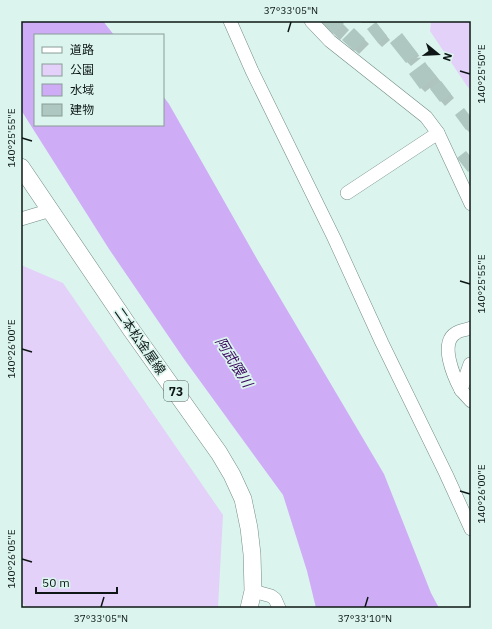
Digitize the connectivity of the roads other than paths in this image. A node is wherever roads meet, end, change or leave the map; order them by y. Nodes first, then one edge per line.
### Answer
1 (230, 21) edge
2 (311, 21) edge
3 (438, 133) junction
4 (21, 167) edge
5 (348, 193) dead end
6 (471, 204) edge
7 (51, 210) junction
8 (21, 219) edge
9 (471, 328) edge
10 (470, 364) dead end
11 (461, 390) junction
12 (471, 401) edge
13 (471, 529) edge
14 (253, 591) junction
15 (249, 608) edge
16 (279, 608) edge

1 - 13 street
2 - 3 street
3 - 5 street
3 - 6 street
4 - 7 main road, 二本松金屋線 / 73
7 - 8 street
7 - 14 main road, 二本松金屋線 / 73
9 - 11 street
10 - 11 street
11 - 12 street
14 - 15 main road, 二本松金屋線 / 73
14 - 16 street

